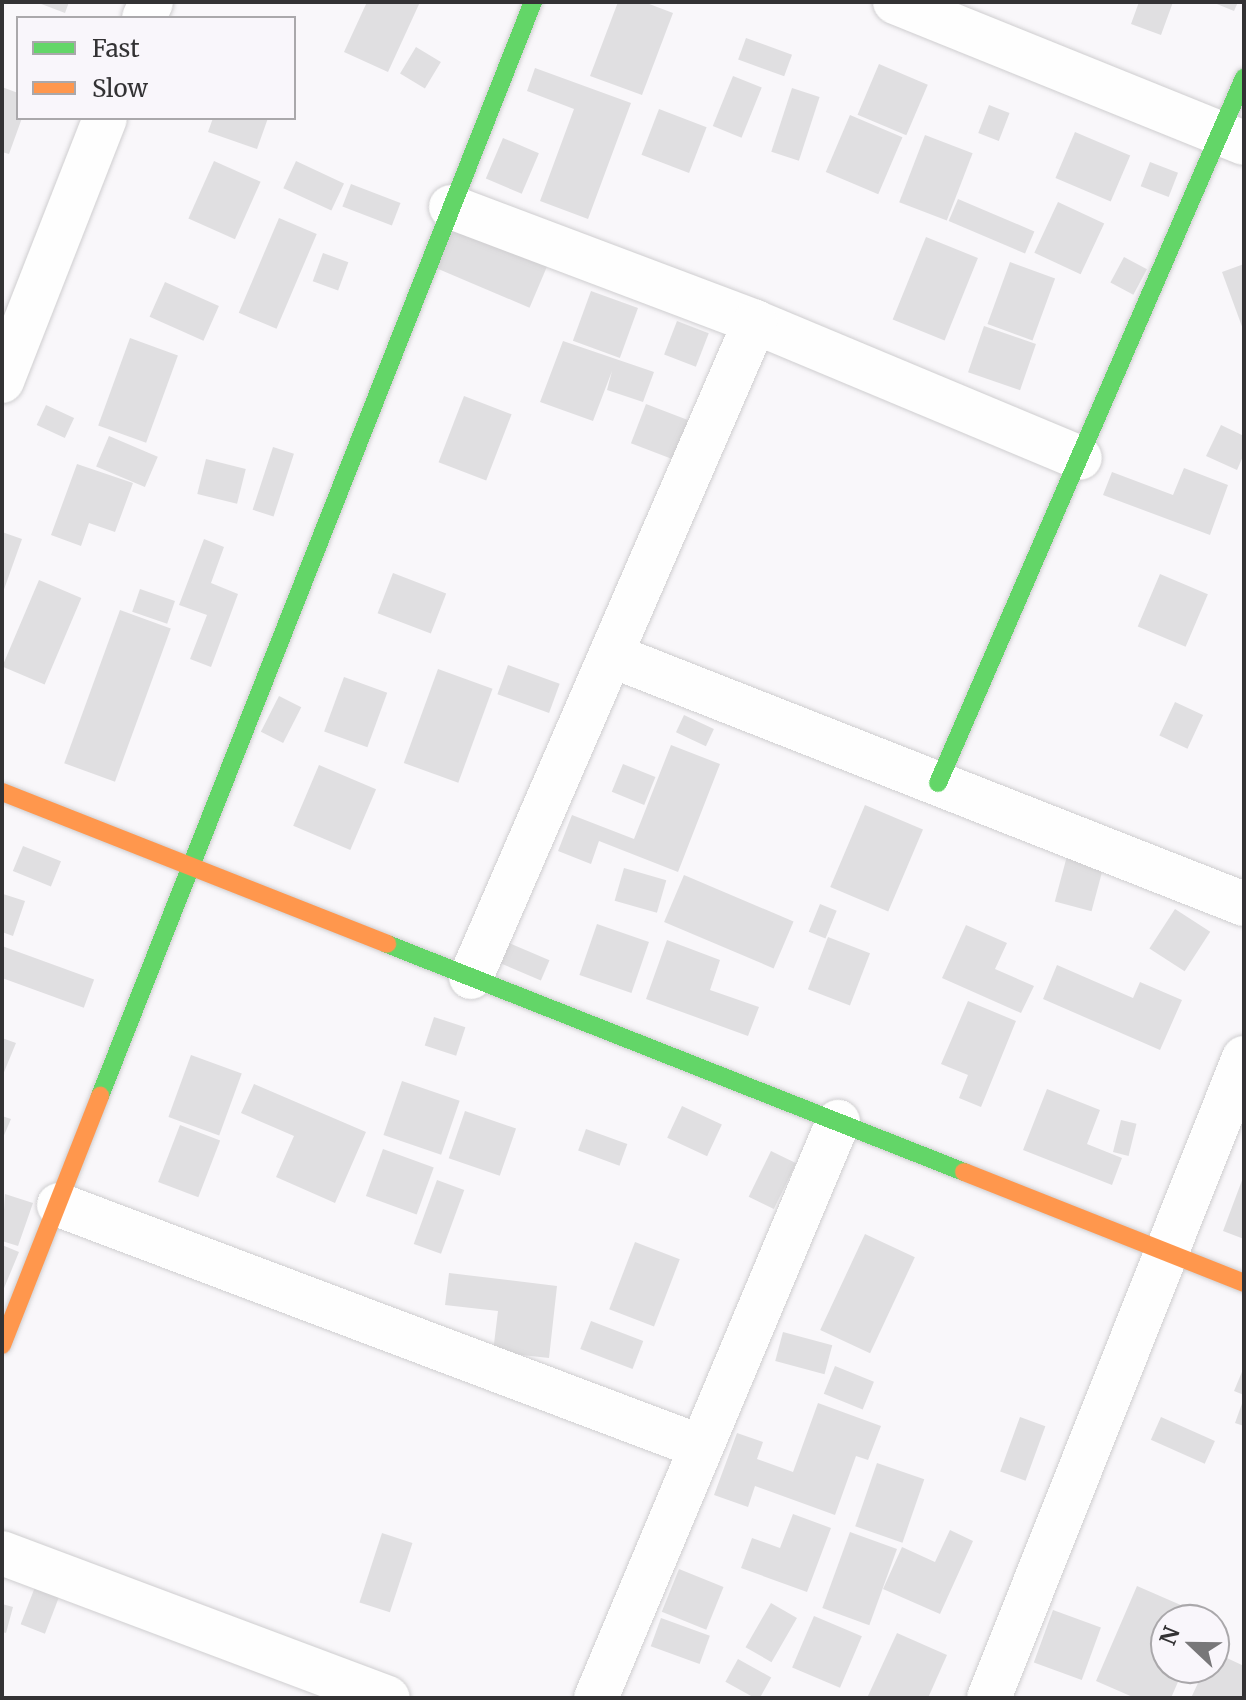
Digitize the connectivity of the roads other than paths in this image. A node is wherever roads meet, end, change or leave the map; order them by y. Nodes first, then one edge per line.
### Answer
1 (533, 2) edge
2 (895, 2) edge
3 (1244, 78) edge
4 (104, 120) edge
5 (1233, 139) edge
6 (451, 207) junction
7 (16, 308) edge
8 (755, 322) junction
9 (2, 381) edge
10 (1080, 458) junction
11 (613, 656) junction
12 (938, 783) junction
13 (2, 792) edge
14 (189, 864) junction
15 (1244, 904) edge
16 (471, 977) junction
17 (1244, 1058) edge
18 (838, 1122) junction
19 (59, 1205) junction
20 (1166, 1253) junction
21 (1244, 1283) edge
22 (2, 1345) edge
23 (701, 1447) junction
24 (2, 1553) edge
25 (388, 1698) edge
26 (596, 1698) edge
27 (989, 1698) edge

1 - 6 street
2 - 5 street
3 - 5 street
4 - 7 street
5 - 10 street
6 - 8 street
6 - 14 street
7 - 9 street
8 - 10 street
8 - 11 street
10 - 12 street
11 - 12 street
11 - 16 street
12 - 15 street
13 - 14 street
14 - 16 street
14 - 19 street
16 - 18 street
17 - 20 street
18 - 20 street
18 - 23 street
19 - 22 street
19 - 23 street
20 - 21 street
20 - 27 street
23 - 26 street
24 - 25 street

